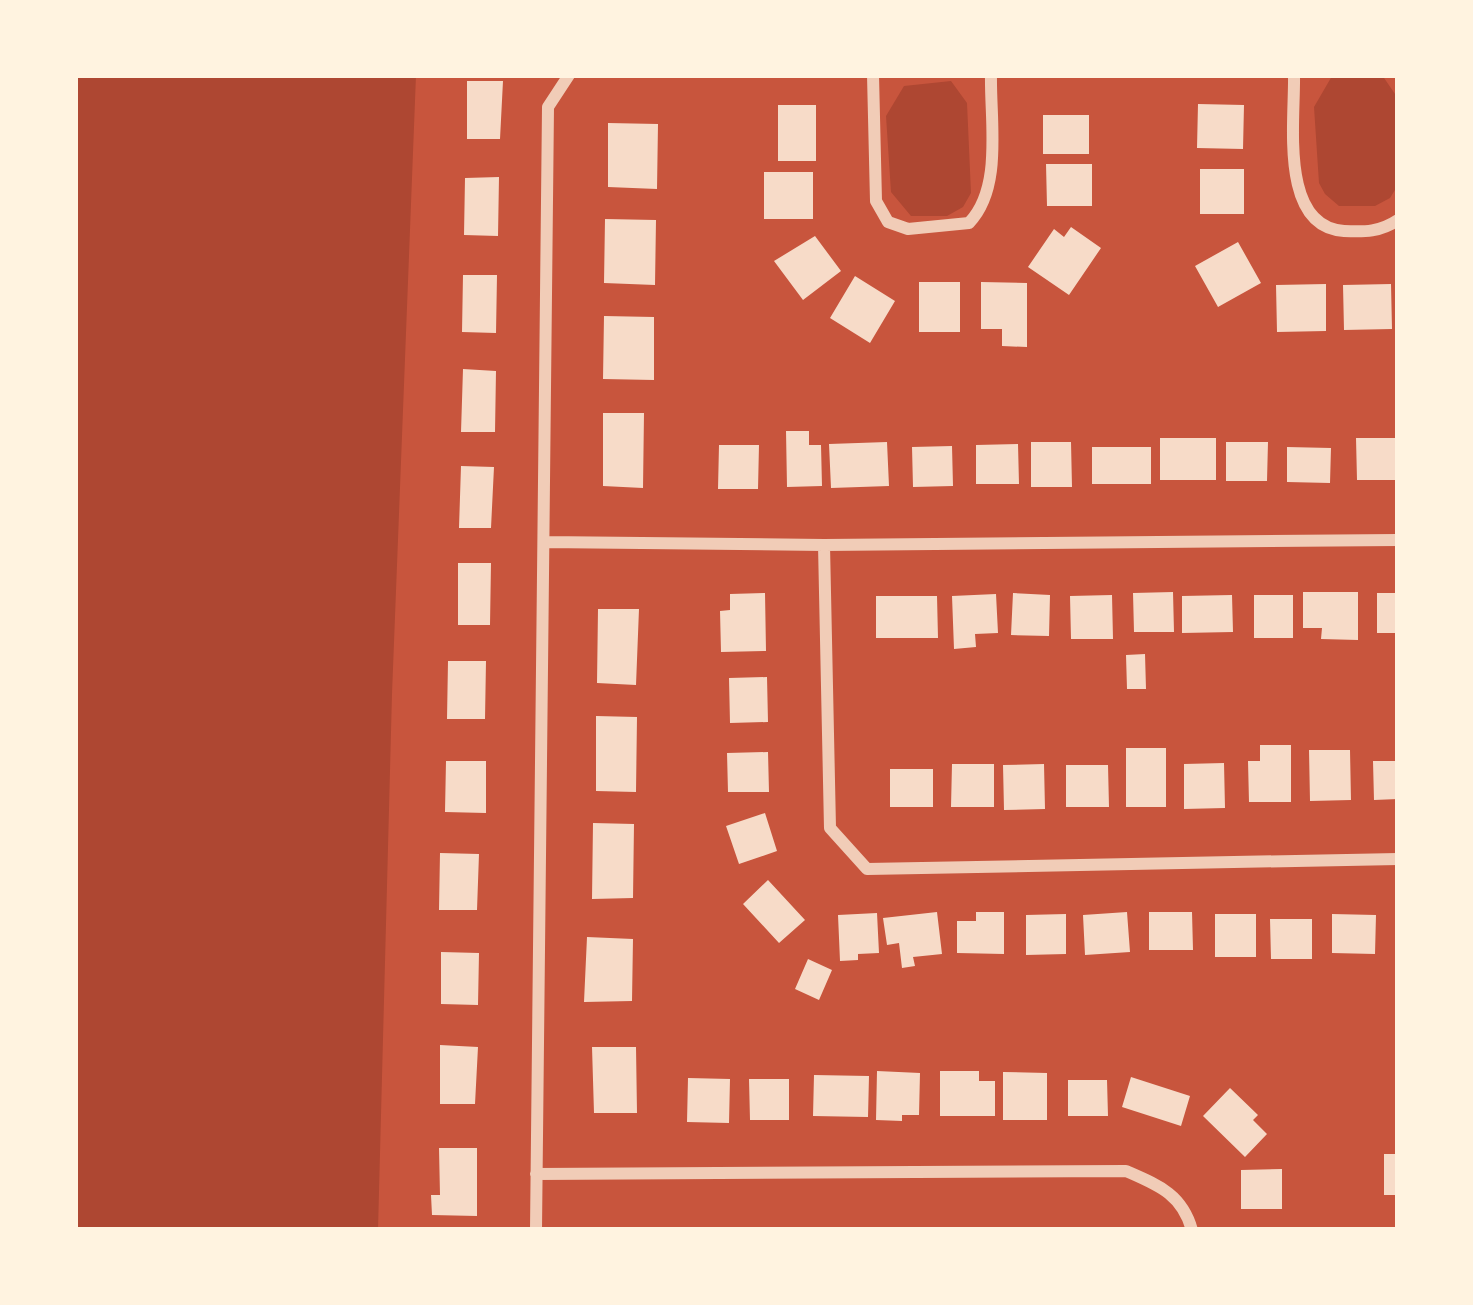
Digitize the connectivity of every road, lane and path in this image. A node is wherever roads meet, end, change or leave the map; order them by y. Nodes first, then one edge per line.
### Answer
1 (569, 75) edge
2 (873, 75) edge
3 (991, 75) edge
4 (1294, 75) edge
5 (1398, 220) edge
6 (1398, 540) edge
7 (544, 542) junction
8 (824, 545) junction
9 (1398, 859) edge
10 (536, 1174) junction
11 (536, 1230) edge
12 (1192, 1230) edge

1 - 7 street
2 - 3 street
4 - 5 street
6 - 8 street
7 - 8 street
7 - 10 street
8 - 9 street
10 - 11 street
10 - 12 street

